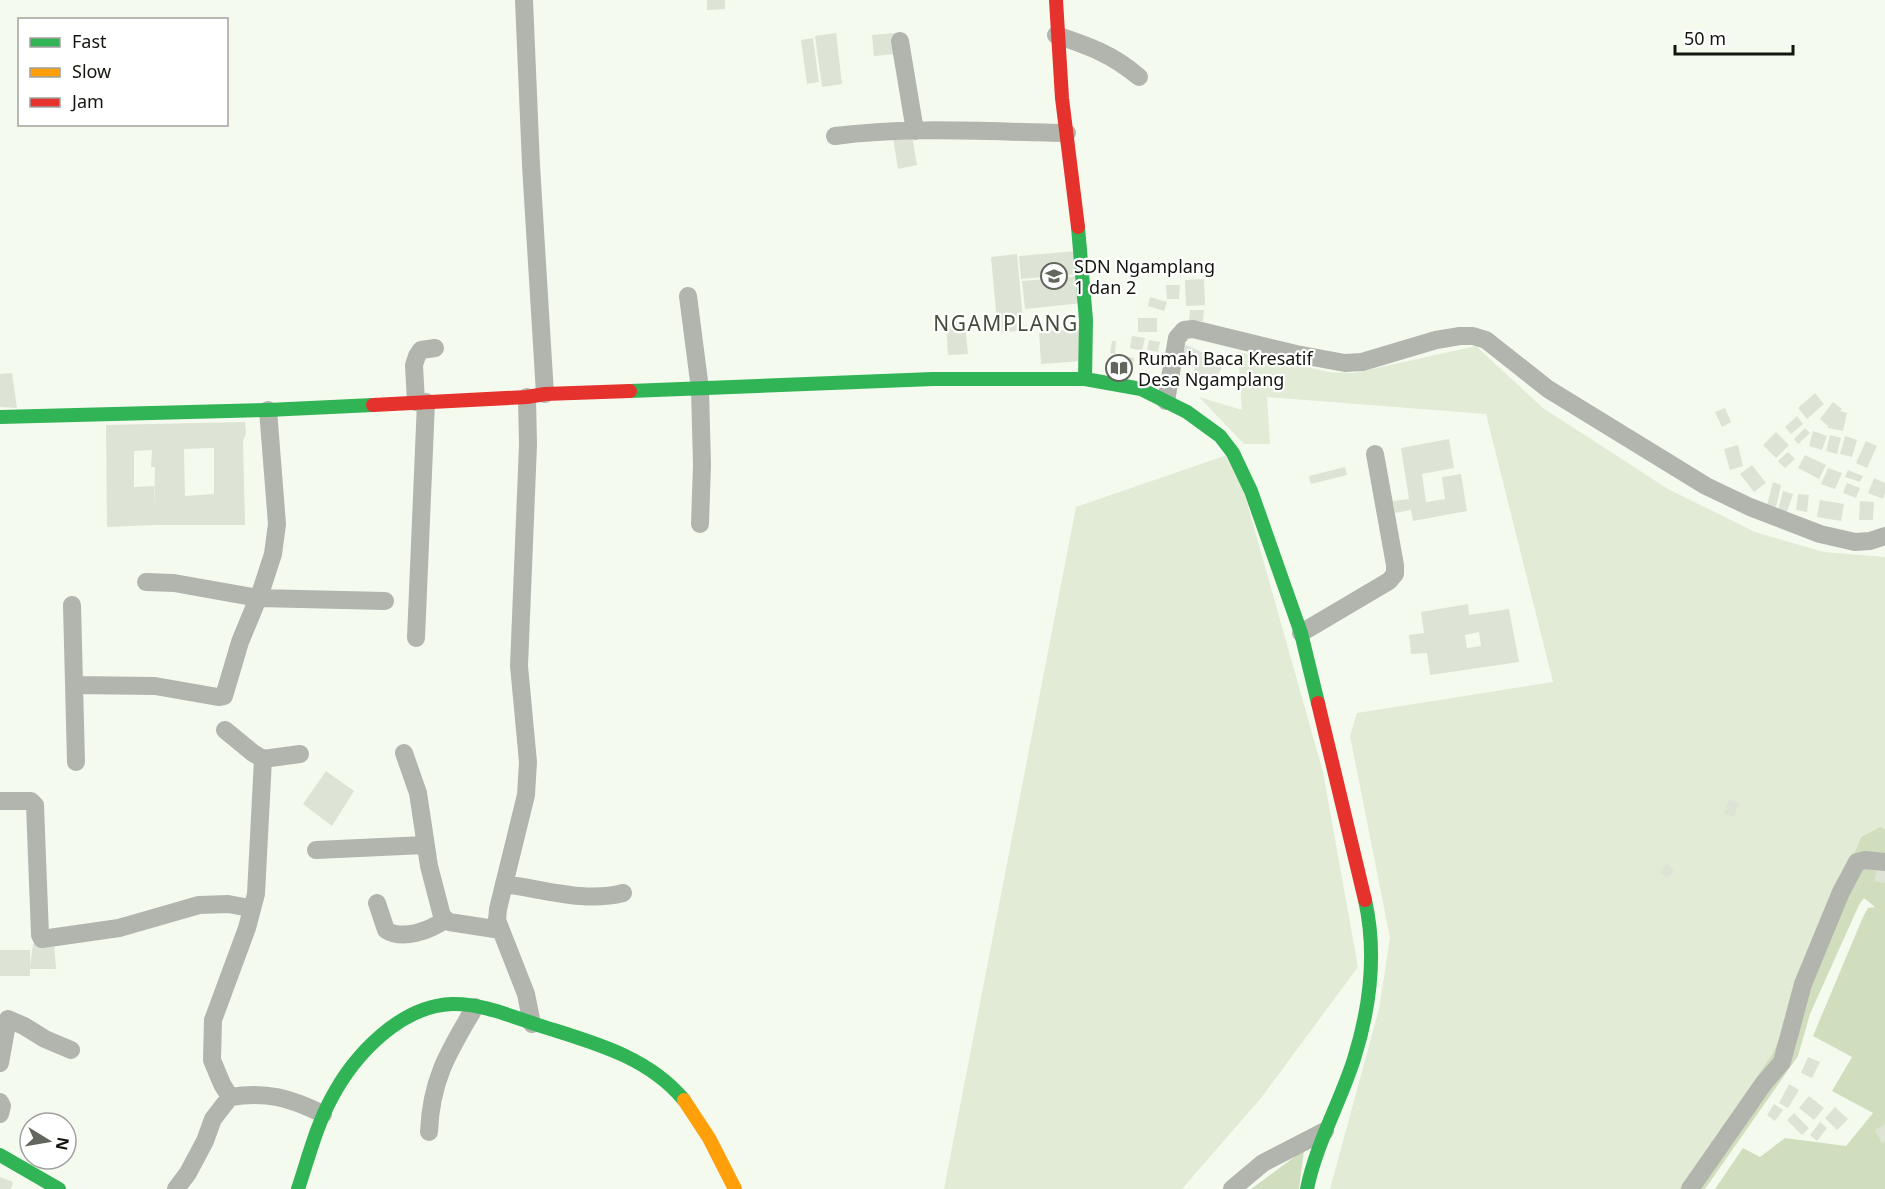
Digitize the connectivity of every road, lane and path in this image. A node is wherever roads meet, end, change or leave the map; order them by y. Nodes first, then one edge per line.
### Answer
1 (524, 0) edge
2 (1056, 0) edge
3 (1056, 35) junction
4 (900, 41) dead end
5 (1139, 77) dead end
6 (915, 131) junction
7 (1067, 132) junction
8 (835, 136) dead end
9 (687, 296) dead end
10 (435, 348) dead end
11 (1084, 379) junction
12 (700, 389) junction
13 (536, 396) junction
14 (1166, 401) junction
15 (421, 402) junction
16 (268, 410) junction
17 (0, 417) edge
18 (1375, 454) dead end
19 (700, 524) dead end
20 (1885, 536) edge
21 (146, 582) dead end
22 (258, 598) junction
23 (384, 601) dead end
24 (72, 604) dead end
25 (1301, 633) junction
26 (416, 639) dead end
27 (74, 685) junction
28 (225, 730) dead end
29 (404, 753) dead end
30 (300, 754) dead end
31 (263, 759) junction
32 (76, 762) dead end
33 (0, 801) edge
34 (425, 845) junction
35 (316, 850) dead end
36 (1885, 862) edge
37 (504, 884) junction
38 (623, 892) dead end
39 (376, 903) dead end
40 (250, 908) junction
41 (445, 920) junction
42 (501, 930) junction
43 (475, 1007) junction
44 (532, 1024) junction
45 (71, 1050) dead end
46 (0, 1063) edge
47 (230, 1097) junction
48 (0, 1102) edge
49 (0, 1114) edge
50 (324, 1114) junction
51 (1325, 1131) junction
52 (429, 1132) dead end
53 (0, 1151) edge
54 (59, 1189) edge
55 (176, 1189) edge
56 (298, 1189) edge
57 (735, 1189) edge
58 (1232, 1189) edge
59 (1307, 1189) edge
60 (1690, 1189) edge

1 - 13 street
2 - 3 street
3 - 5 street
3 - 7 street
4 - 6 street
6 - 7 street
6 - 8 street
7 - 11 street
9 - 12 street
10 - 15 street
11 - 12 street
11 - 14 street
12 - 13 street
12 - 19 street
13 - 15 street
13 - 37 street
14 - 20 street
14 - 25 street
15 - 16 street
15 - 26 street
16 - 17 street
16 - 22 street
18 - 25 street
21 - 22 street
22 - 23 street
22 - 27 street
24 - 27 street
25 - 51 street
27 - 32 street
28 - 31 street
29 - 34 street
30 - 31 street
31 - 40 street
33 - 40 street
34 - 35 street
34 - 41 street
36 - 60 street
37 - 38 street
37 - 42 street
39 - 41 street
40 - 47 street
41 - 42 street
42 - 44 street
43 - 44 street
43 - 50 street
43 - 52 street
44 - 57 street
45 - 46 street
47 - 50 street
47 - 55 street
48 - 49 street
50 - 56 street
51 - 58 street
51 - 59 street
53 - 54 street

